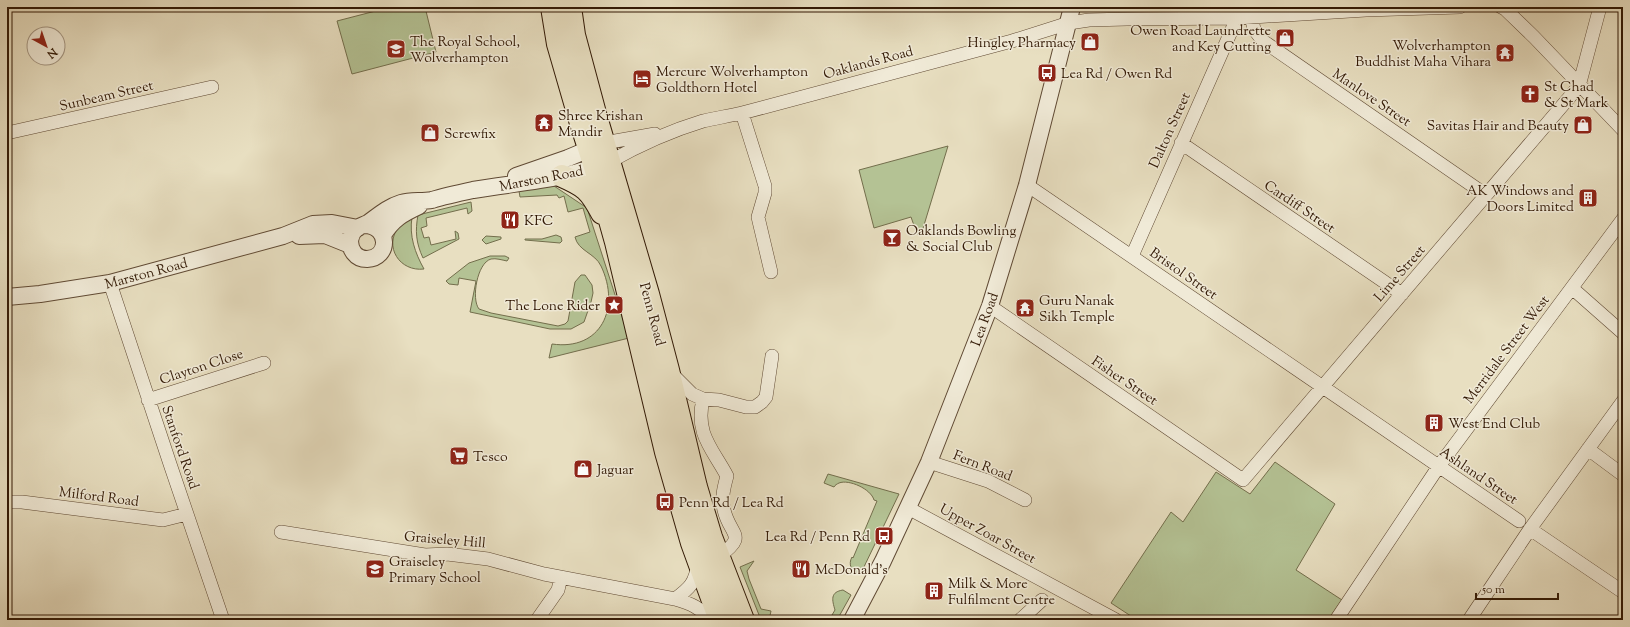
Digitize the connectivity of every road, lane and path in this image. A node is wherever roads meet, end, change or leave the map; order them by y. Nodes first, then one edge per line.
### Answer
1 (552, 7) edge
2 (570, 7) edge
3 (1072, 7) edge
4 (1460, 7) edge
5 (1501, 7) edge
6 (1600, 7) edge
7 (1366, 9) edge
8 (1237, 12) edge
9 (1251, 16) junction
10 (1069, 23) junction
11 (1579, 86) junction
12 (212, 87) dead end
13 (742, 113) junction
14 (1623, 130) edge
15 (674, 131) junction
16 (7, 133) edge
17 (1181, 143) junction
18 (600, 155) junction
19 (562, 176) junction
20 (1027, 185) junction
21 (472, 190) junction
22 (1486, 195) junction
23 (429, 200) junction
24 (1623, 219) edge
25 (361, 226) junction
26 (383, 235) junction
27 (283, 236) junction
28 (616, 242) junction
29 (350, 245) junction
30 (1132, 256) junction
31 (771, 272) dead end
32 (110, 283) junction
33 (1572, 288) junction
34 (1402, 294) junction
35 (7, 298) edge
36 (990, 306) junction
37 (1623, 333) edge
38 (772, 356) dead end
39 (264, 363) dead end
40 (668, 370) junction
41 (1322, 387) junction
42 (703, 399) junction
43 (148, 400) junction
44 (1623, 401) edge
45 (1588, 449) junction
46 (929, 462) junction
47 (1439, 466) junction
48 (1623, 475) edge
49 (1243, 480) joint
50 (1025, 500) dead end
51 (7, 502) edge
52 (908, 508) junction
53 (187, 514) junction
54 (1519, 521) dead end
55 (1530, 529) junction
56 (281, 532) dead end
57 (708, 560) junction
58 (561, 577) junction
59 (1623, 592) edge
60 (675, 599) junction
61 (1042, 600) dead end
62 (853, 619) edge
63 (1471, 619) edge
64 (223, 620) edge
65 (537, 620) edge
66 (712, 620) edge
67 (720, 620) edge
68 (743, 620) edge
69 (1020, 620) edge
70 (1116, 620) edge
71 (1336, 620) edge

1 - 18 highway, Penn Road
2 - 18 highway, Penn Road
3 - 10 street, Lea Road
4 - 7 street, Oaklands Road
5 - 11 street
6 - 11 street
7 - 9 street, Oaklands Road
8 - 9 street, Oaklands Road
8 - 10 street, Oaklands Road
8 - 17 street, Dalton Street
9 - 22 street, Manlove Street
10 - 13 street, Oaklands Road
10 - 20 street, Lea Road
11 - 14 street
11 - 22 street, Lime Street
12 - 16 street, Sunbeam Street
13 - 15 street, Oaklands Road
13 - 31 street
15 - 18 street, Oaklands Road
15 - 18 street, Oaklands Road
17 - 30 street, Dalton Street
17 - 34 street, Cardiff Street
18 - 19 street, Marston Road
18 - 21 street, Marston Road
18 - 28 highway, Penn Road
18 - 40 highway, Penn Road
19 - 21 street, Marston Road
19 - 28 highway
20 - 30 street, Bristol Street
20 - 36 street, Lea Road
21 - 23 street, Marston Road
22 - 34 street, Lime Street
23 - 25 street, Marston Road
23 - 26 street, Marston Road
24 - 33 street, Merridale Street West
25 - 26 street, Marston Road
25 - 27 street, Marston Road
25 - 29 street, Marston Road
26 - 29 street, Marston Road
27 - 29 street, Marston Road
27 - 32 street, Marston Road
28 - 57 highway, Penn Road
30 - 41 street, Bristol Street
32 - 35 street, Marston Road
32 - 43 street, Stanford Road
33 - 37 street
33 - 47 street, Merridale Street West
34 - 41 street, Lime Street
36 - 46 street, Lea Road
36 - 49 street, Fisher Street
38 - 42 street
39 - 43 street, Clayton Close
40 - 42 street
40 - 57 highway, Penn Road
41 - 47 street, Ashland Street
41 - 49 street, Lime Street
42 - 57 street
43 - 53 street, Stanford Road
44 - 45 street
45 - 48 street
45 - 55 street
46 - 50 street, Fern Road
46 - 52 street, Lea Road
47 - 54 street, Ashland Street
47 - 71 street, Merridale Street West
51 - 53 street, Milford Road
52 - 62 street, Lea Road
52 - 70 street, Upper Zoar Street
53 - 64 street, Stanford Road
55 - 59 street
55 - 63 street
56 - 58 street, Graiseley Hill
57 - 60 street
57 - 67 highway, Penn Road
57 - 68 highway, Penn Road
58 - 60 street, Graiseley Hill
58 - 65 street
60 - 66 street, Graiseley Hill
61 - 69 street

